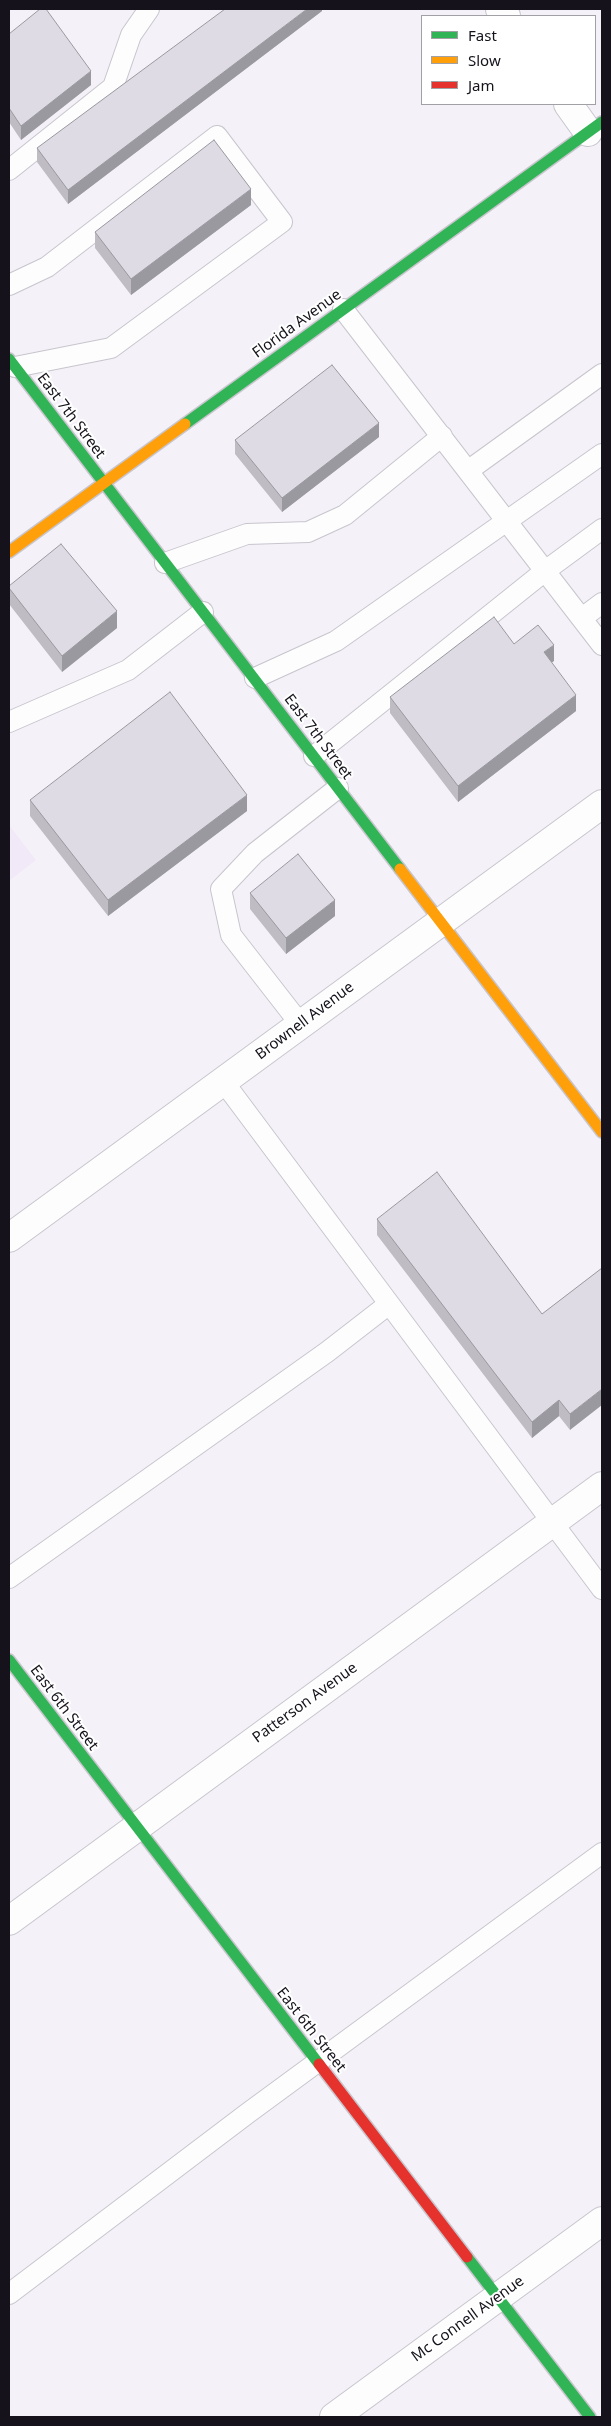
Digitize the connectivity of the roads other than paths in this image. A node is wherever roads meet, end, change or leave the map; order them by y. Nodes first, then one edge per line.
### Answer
1 (149, 9) edge
2 (569, 105) edge
3 (595, 127) edge
4 (9, 170) edge
5 (9, 285) edge
6 (343, 309) junction
7 (12, 363) edge
8 (602, 374) edge
9 (442, 436) junction
10 (602, 454) edge
11 (469, 470) junction
12 (103, 483) junction
13 (507, 520) junction
14 (602, 529) edge
15 (9, 552) edge
16 (164, 563) junction
17 (545, 571) junction
18 (602, 603) edge
19 (203, 612) junction
20 (582, 618) junction
21 (602, 645) edge
22 (255, 678) junction
23 (9, 722) edge
24 (314, 756) junction
25 (338, 788) junction
26 (602, 804) edge
27 (440, 921) junction
28 (301, 1025) junction
29 (223, 1081) junction
30 (602, 1132) edge
31 (9, 1238) edge
32 (389, 1304) junction
33 (602, 1486) edge
34 (553, 1522) junction
35 (9, 1578) edge
36 (602, 1589) edge
37 (9, 1660) edge
38 (136, 1827) junction
39 (602, 1853) edge
40 (9, 1921) edge
41 (317, 2063) junction
42 (602, 2221) edge
43 (9, 2294) edge
44 (497, 2297) junction
45 (334, 2417) edge
46 (590, 2417) edge

1 - 4 lane
2 - 3 street
3 - 6 street, Florida Avenue
5 - 7 lane
6 - 9 lane
6 - 12 street, Florida Avenue
7 - 12 street, East 7th Street
8 - 11 lane
9 - 11 lane
9 - 16 lane
10 - 13 lane
11 - 13 lane
12 - 15 street, Florida Avenue
12 - 16 street, East 7th Street
13 - 17 lane
13 - 22 lane
14 - 17 lane
16 - 19 street, East 7th Street
17 - 20 lane
17 - 24 lane
18 - 20 lane
19 - 22 street, East 7th Street
19 - 23 lane
20 - 21 lane
22 - 24 street, East 7th Street
24 - 25 street, East 7th Street
25 - 27 street, East 7th Street
25 - 28 lane
26 - 27 street, Brownell Avenue
27 - 28 street, Brownell Avenue
27 - 30 street, East 7th Street
28 - 29 street, Brownell Avenue
29 - 31 street, Brownell Avenue
29 - 32 lane
32 - 34 lane
32 - 35 lane
33 - 34 street, Patterson Avenue
34 - 36 lane
34 - 38 street, Patterson Avenue
37 - 38 street, East 6th Street
38 - 40 street, Patterson Avenue
38 - 41 street, East 6th Street
39 - 41 lane
41 - 43 lane
41 - 44 street, East 6th Street
42 - 44 street, Mc Connell Avenue
44 - 45 street, Mc Connell Avenue
44 - 46 street, East 6th Street

